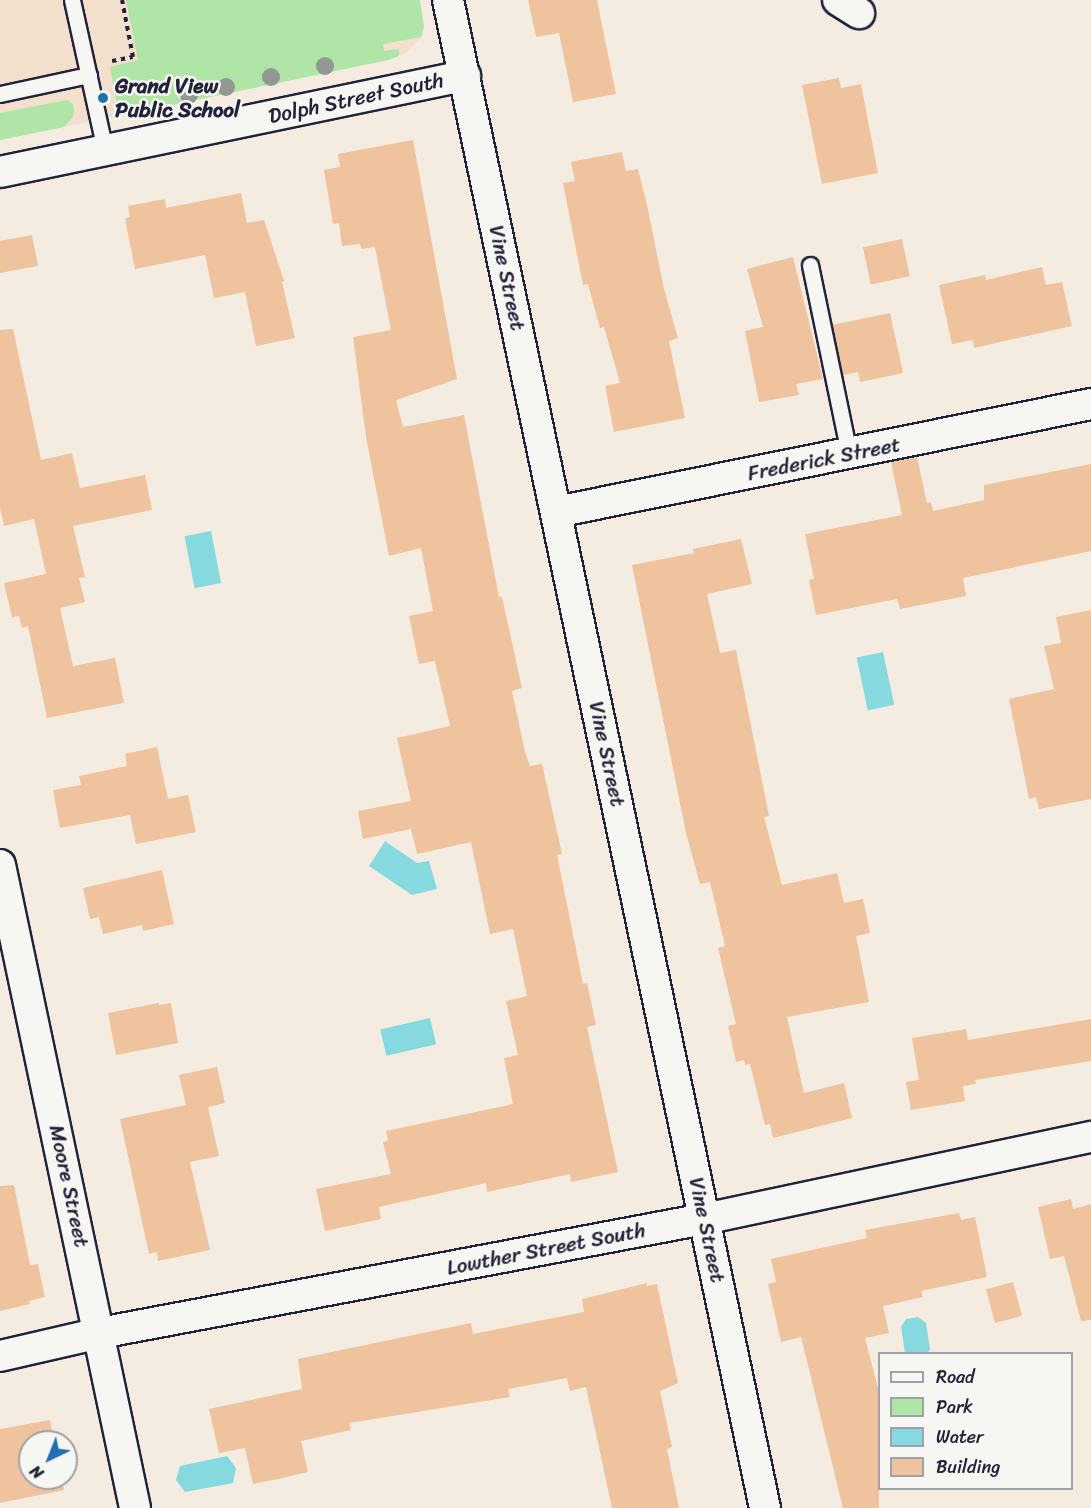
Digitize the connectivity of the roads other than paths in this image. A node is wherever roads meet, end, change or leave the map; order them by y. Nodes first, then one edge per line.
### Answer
1 (72, 0) edge
2 (448, 0) edge
3 (88, 75) junction
4 (465, 76) junction
5 (0, 94) edge
6 (105, 150) junction
7 (0, 172) edge
8 (810, 265) dead end
9 (1091, 404) edge
10 (849, 454) junction
11 (556, 512) junction
12 (0, 865) edge
13 (1091, 1137) edge
14 (704, 1219) junction
15 (100, 1333) junction
16 (0, 1356) edge
17 (135, 1508) edge
18 (765, 1508) edge

1 - 3 lane
2 - 4 street, Vine Street
3 - 5 lane
3 - 6 lane
4 - 6 street, Dolph Street South
4 - 11 street, Vine Street
6 - 7 street, Dolph Street South
8 - 10 lane
9 - 10 street, Frederick Street
10 - 11 street, Frederick Street
11 - 14 street, Vine Street
12 - 15 street, Moore Street
13 - 14 street, Lowther Street South
14 - 15 street, Lowther Street South
14 - 18 street, Vine Street
15 - 16 street, Lowther Street South
15 - 17 street, Moore Street

